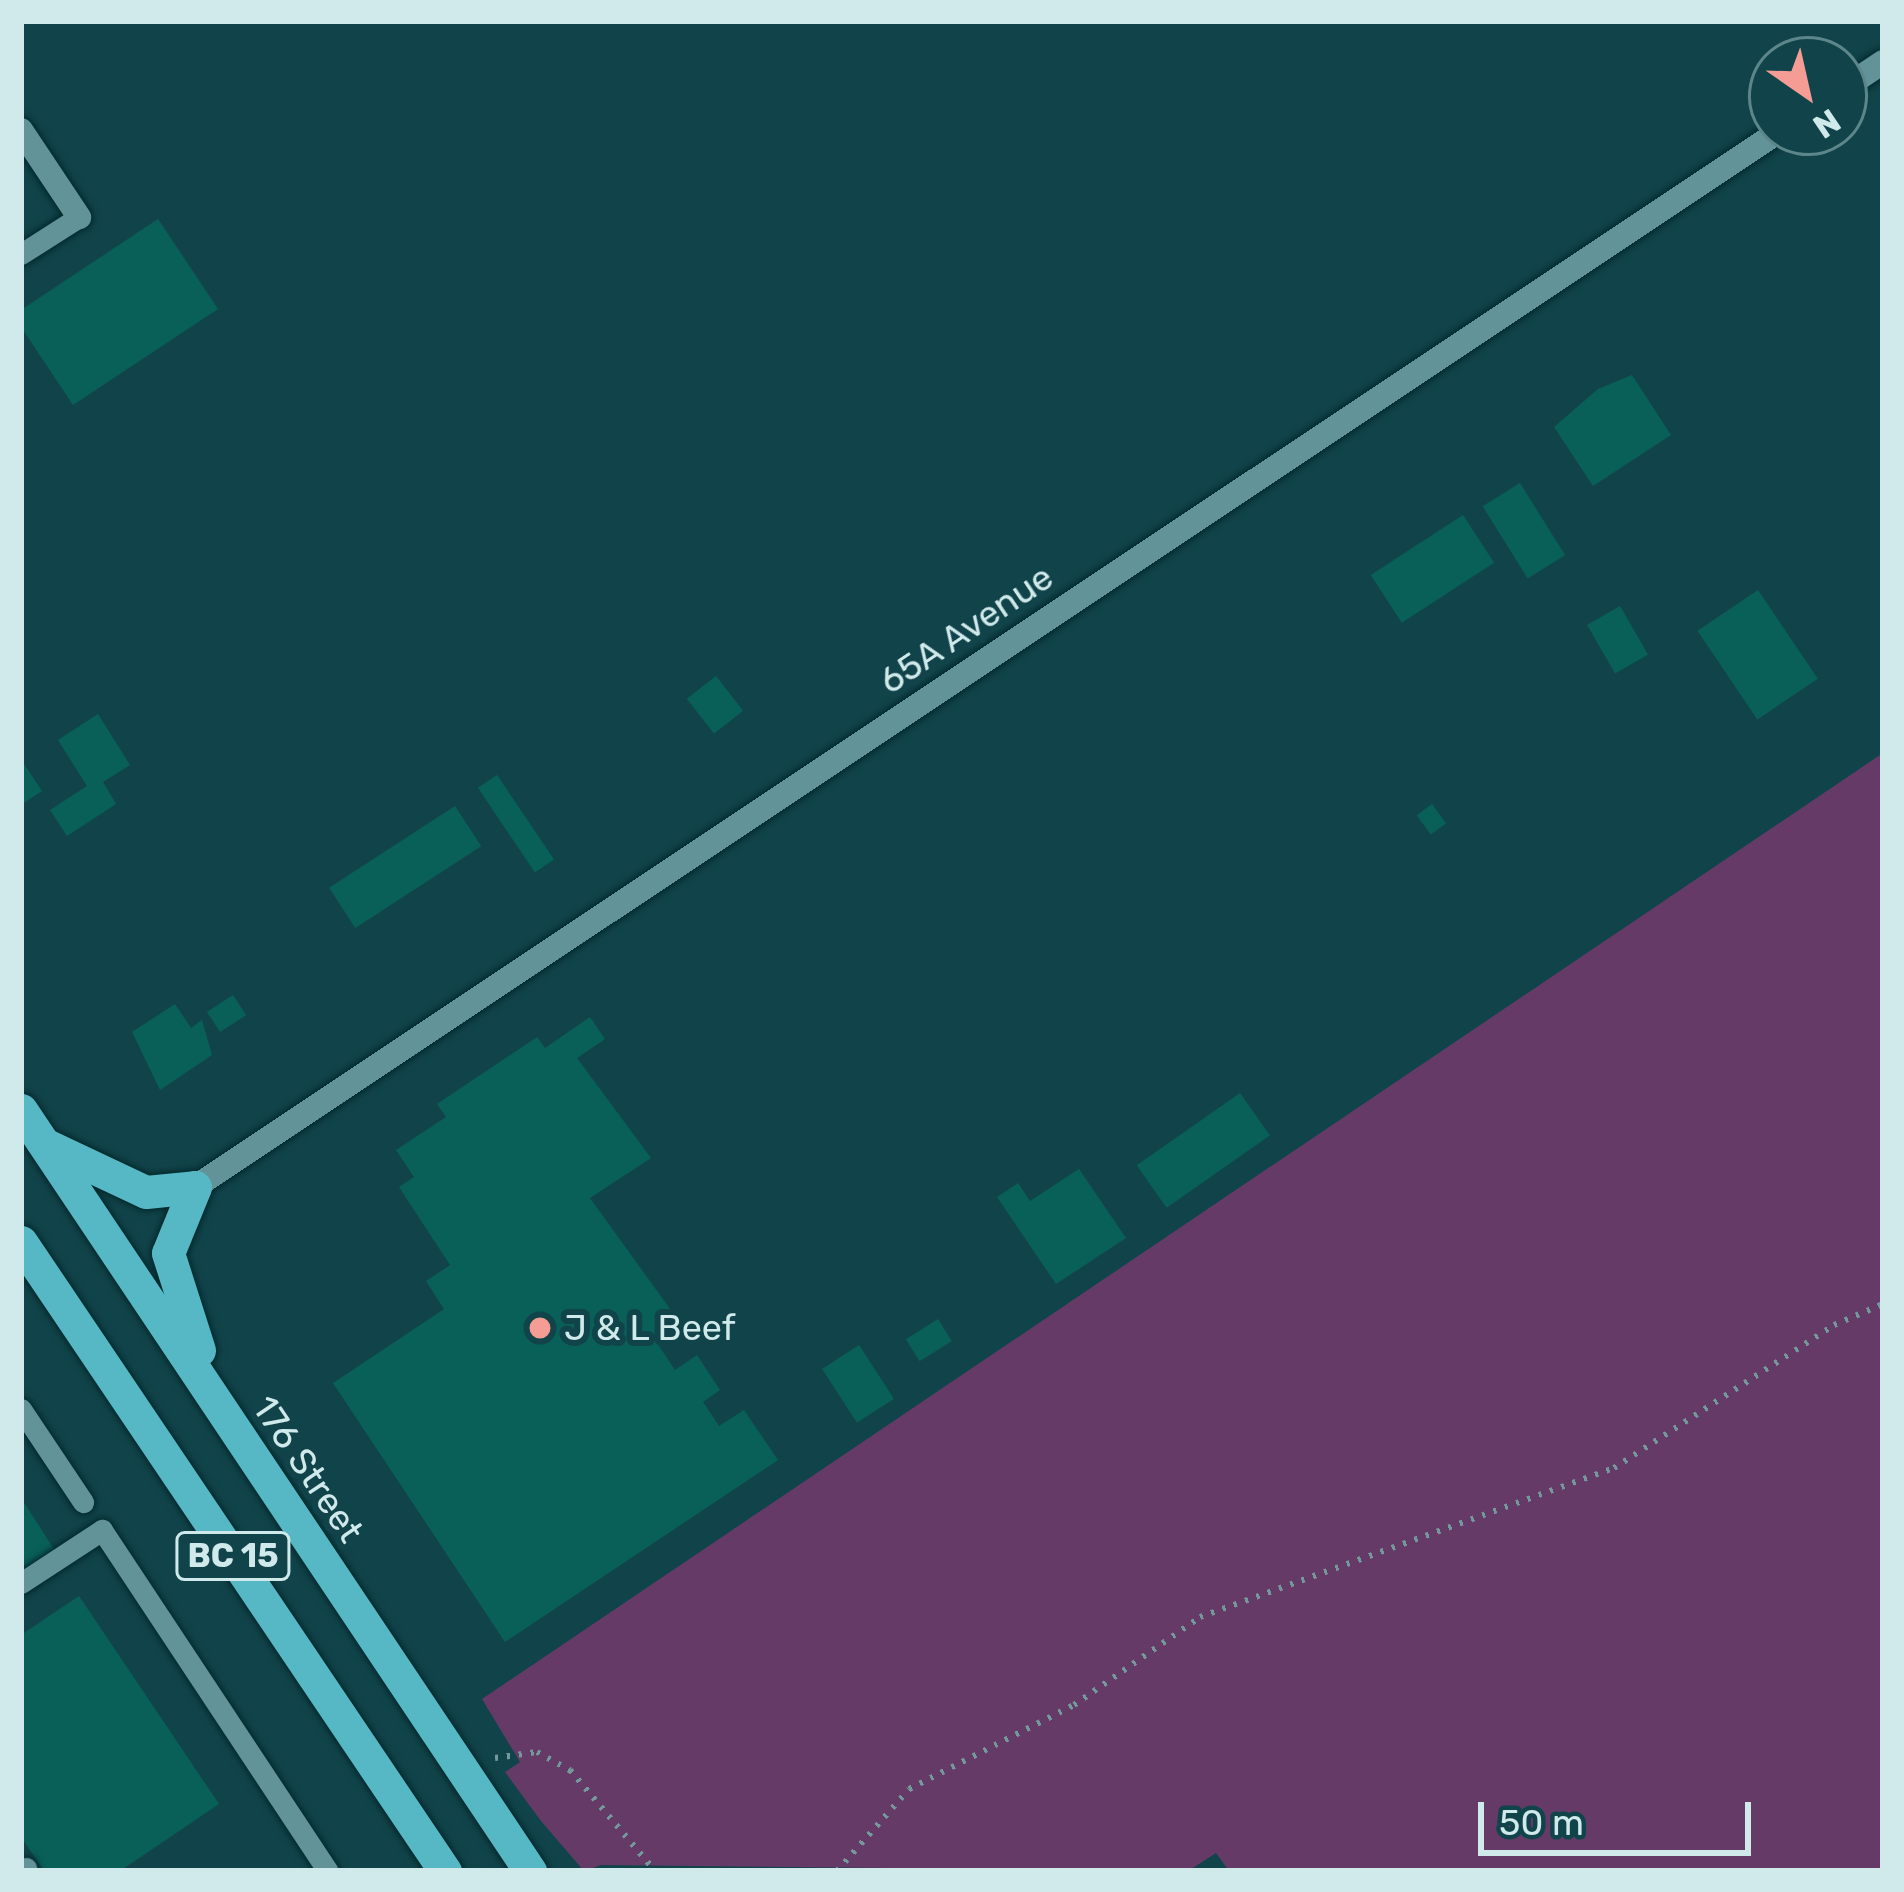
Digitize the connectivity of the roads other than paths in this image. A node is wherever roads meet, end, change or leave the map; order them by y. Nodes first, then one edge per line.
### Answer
1 (21, 130) edge
2 (1748, 152) edge
3 (79, 217) joint
4 (21, 254) edge
5 (21, 1110) edge
6 (43, 1143) junction
7 (195, 1187) junction
8 (21, 1242) edge
9 (21, 1409) edge
10 (244, 1444) junction
11 (83, 1502) dead end
12 (21, 1583) edge
13 (328, 1871) edge
14 (445, 1871) edge
15 (530, 1871) edge

1 - 3 street
2 - 7 street, 65A Avenue
3 - 4 lane
5 - 6 highway, 176 Street / BC 15
6 - 7 highway
6 - 10 highway, 176 Street / BC 15
7 - 10 highway
8 - 14 highway, BC 15
9 - 11 lane
10 - 15 highway, 176 Street / BC 15
12 - 13 lane

